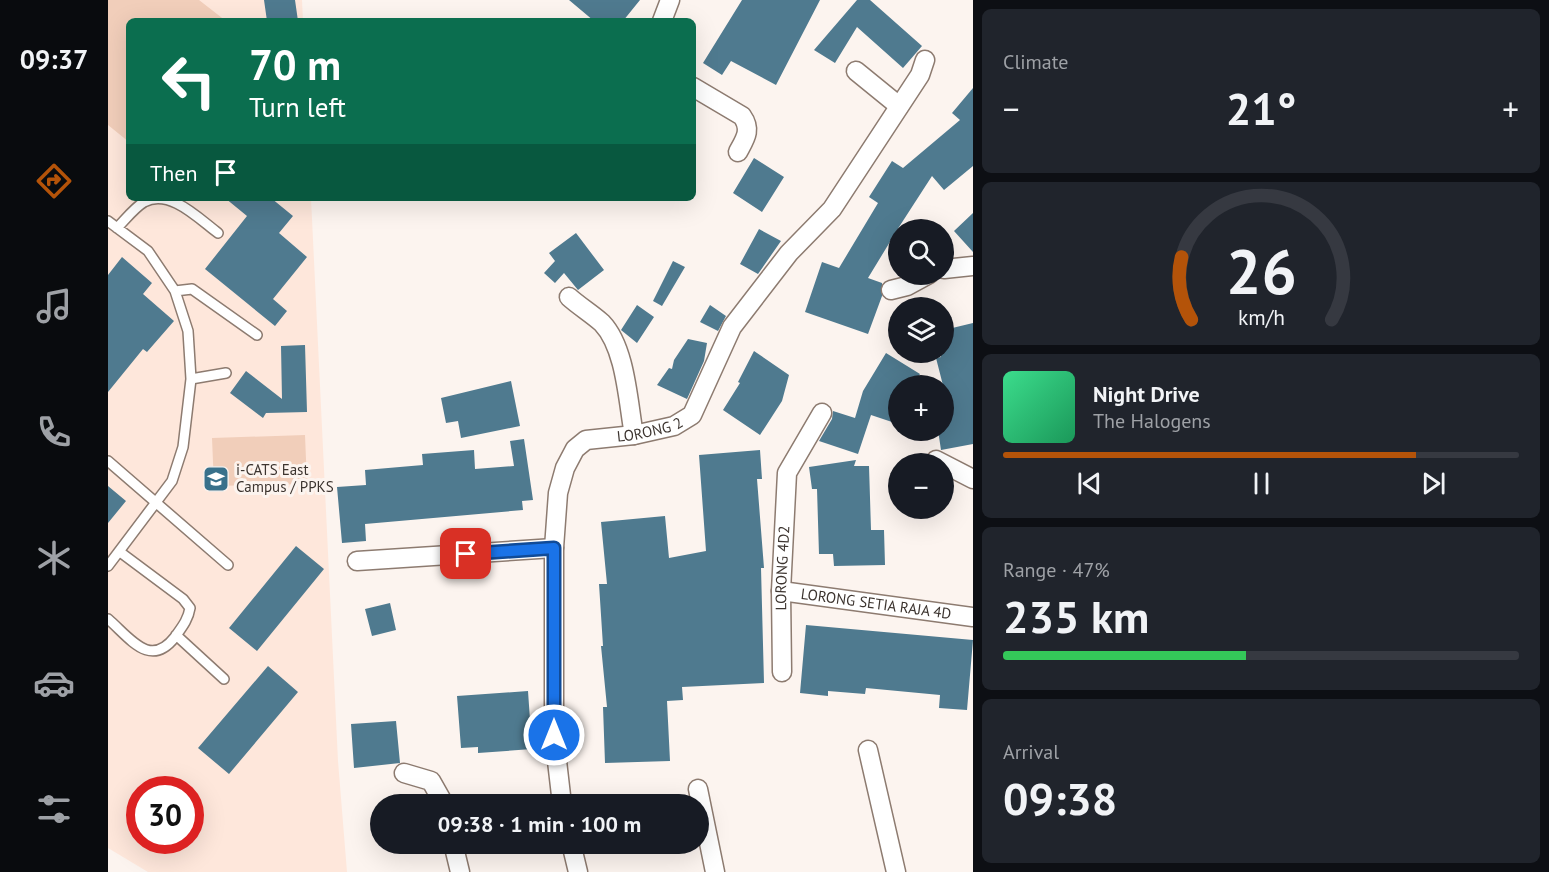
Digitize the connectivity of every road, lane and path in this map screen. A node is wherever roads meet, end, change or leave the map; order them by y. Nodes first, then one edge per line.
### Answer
1 (670, 0) edge
2 (663, 18) edge
3 (925, 60) dead end
4 (856, 71) dead end
5 (696, 89) edge
6 (899, 106) junction
7 (738, 152) dead end
8 (149, 201) edge
9 (171, 201) edge
10 (108, 221) edge
11 (117, 228) junction
12 (218, 233) dead end
13 (973, 266) edge
14 (954, 268) edge
15 (909, 285) edge
16 (891, 290) dead end
17 (175, 291) junction
18 (569, 297) dead end
19 (257, 335) dead end
20 (226, 373) dead end
21 (191, 378) junction
22 (822, 413) dead end
23 (634, 435) junction
24 (108, 461) edge
25 (954, 469) edge
26 (973, 479) edge
27 (156, 504) junction
28 (554, 548) junction
29 (120, 552) junction
30 (357, 561) dead end
31 (228, 565) dead end
32 (108, 566) edge
33 (781, 591) junction
34 (973, 617) edge
35 (108, 619) edge
36 (176, 635) junction
37 (782, 672) dead end
38 (224, 679) dead end
39 (868, 750) dead end
40 (404, 772) dead end
41 (698, 789) dead end
42 (438, 794) edge
43 (561, 794) edge
44 (456, 854) edge
45 (574, 854) edge
46 (460, 872) edge
47 (578, 872) edge
48 (715, 872) edge
49 (896, 872) edge

1 - 2 street
3 - 6 street, LORONG 2
4 - 6 street
5 - 7 street
6 - 23 street, LORONG 2
8 - 11 lane
9 - 12 lane
10 - 11 lane
11 - 17 lane
13 - 14 street
15 - 16 street
17 - 19 lane
17 - 21 lane
18 - 23 street
20 - 21 lane
21 - 27 lane
22 - 33 street, LORONG 4D2
23 - 28 street, LORONG 2
24 - 27 lane
25 - 26 street
27 - 29 lane
27 - 31 lane
28 - 30 street
28 - 43 street, LORONG 2
29 - 32 lane
29 - 36 lane
33 - 34 street, LORONG SETIA RAJA 4D
33 - 37 street, LORONG 4D2
35 - 36 lane
36 - 38 lane
39 - 49 street
40 - 42 street
41 - 48 street
44 - 46 street
45 - 47 street

